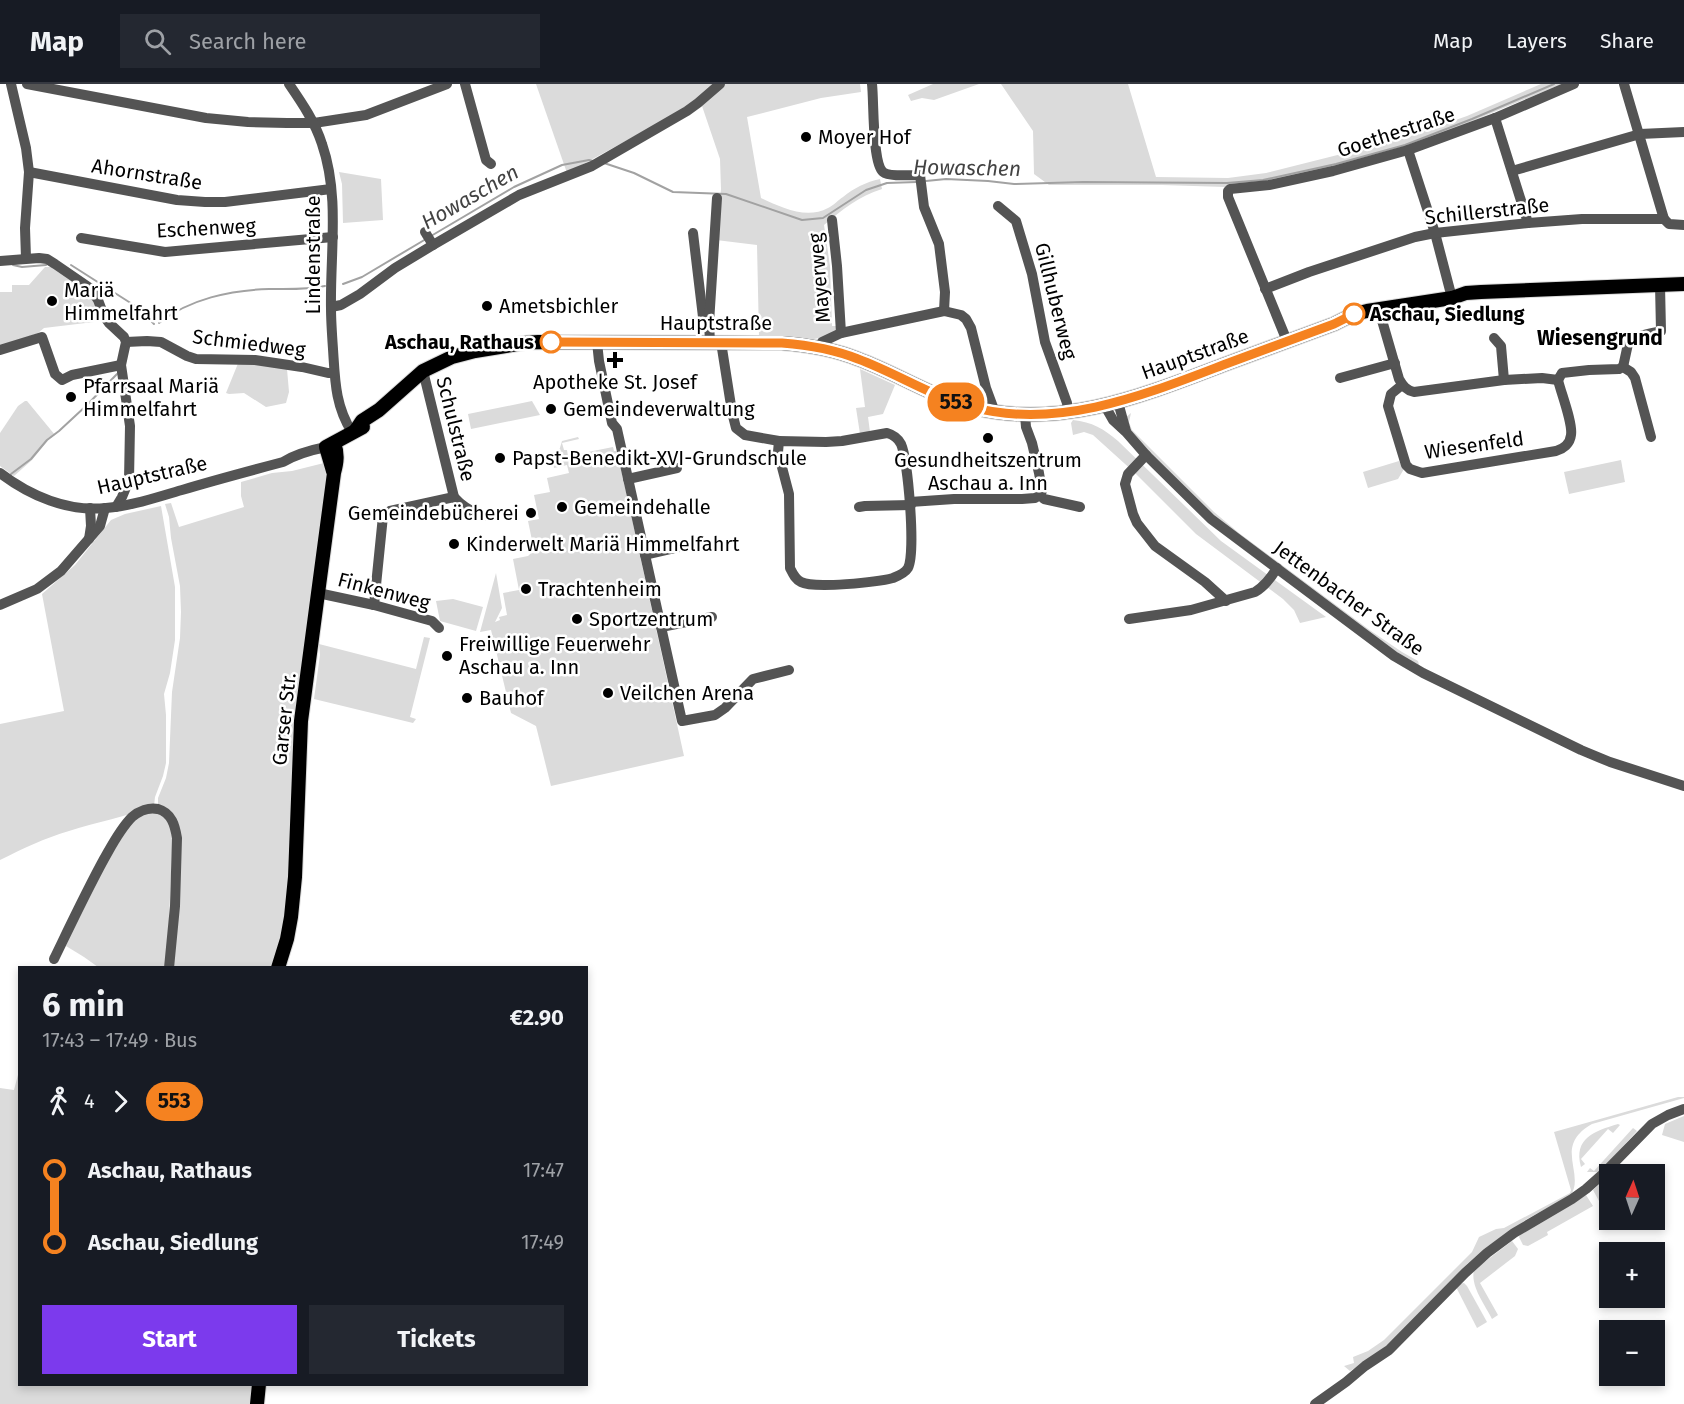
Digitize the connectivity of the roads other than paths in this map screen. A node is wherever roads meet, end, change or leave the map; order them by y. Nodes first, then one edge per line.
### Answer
1 (11, 84) edge
2 (27, 84) edge
3 (289, 84) edge
4 (447, 84) edge
5 (465, 84) edge
6 (720, 84) edge
7 (872, 84) edge
8 (1574, 84) edge
9 (1624, 84) edge
10 (1495, 118) junction
11 (314, 123) junction
12 (1684, 132) edge
13 (1640, 134) junction
14 (1408, 150) junction
15 (491, 164) dead end
16 (1512, 171) junction
17 (29, 172) junction
18 (331, 189) junction
19 (717, 198) dead end
20 (998, 206) dead end
21 (1664, 219) junction
22 (832, 220) dead end
23 (1528, 223) junction
24 (1684, 225) edge
25 (1435, 232) junction
26 (693, 233) dead end
27 (333, 237) junction
28 (81, 238) dead end
29 (27, 258) junction
30 (0, 261) edge
31 (1684, 284) edge
32 (1660, 285) junction
33 (1265, 290) junction
34 (1452, 298) junction
35 (331, 307) junction
36 (1379, 310) junction
37 (944, 311) junction
38 (709, 323) junction
39 (841, 333) junction
40 (1494, 338) dead end
41 (1287, 341) junction
42 (126, 342) junction
43 (597, 342) junction
44 (715, 342) junction
45 (820, 347) junction
46 (0, 350) edge
47 (1395, 363) junction
48 (122, 365) junction
49 (1623, 367) junction
50 (423, 371) junction
51 (334, 373) junction
52 (1340, 378) dead end
53 (1504, 380) junction
54 (1558, 380) junction
55 (1402, 385) junction
56 (1112, 404) junction
57 (993, 411) junction
58 (1068, 412) junction
59 (1025, 415) junction
60 (354, 431) junction
61 (1652, 437) dead end
62 (779, 441) junction
63 (328, 446) junction
64 (1146, 455) junction
65 (676, 468) dead end
66 (0, 473) edge
67 (628, 479) junction
68 (129, 480) junction
69 (1040, 495) junction
70 (454, 497) junction
71 (139, 502) junction
72 (910, 503) junction
73 (859, 507) dead end
74 (1080, 507) dead end
75 (90, 508) junction
76 (110, 508) junction
77 (483, 516) dead end
78 (89, 539) junction
79 (693, 544) dead end
80 (645, 555) junction
81 (1277, 568) junction
82 (318, 593) junction
83 (1226, 601) junction
84 (0, 605) edge
85 (375, 605) junction
86 (712, 617) dead end
87 (1129, 619) dead end
88 (661, 627) junction
89 (439, 628) dead end
90 (789, 670) dead end
91 (1684, 786) edge
92 (54, 959) dead end
93 (169, 966) edge
94 (280, 966) edge
95 (1684, 1109) edge
96 (259, 1386) edge
97 (257, 1404) edge
98 (1316, 1404) edge

1 - 17 street
2 - 11 street
3 - 11 street, Lindenstraße
4 - 11 street
5 - 15 street
6 - 35 street
7 - 37 street
8 - 10 street, Goethestraße
9 - 13 street
10 - 14 street, Goethestraße
10 - 16 street
11 - 18 street, Lindenstraße
12 - 13 street
13 - 16 street
13 - 21 street
14 - 25 street
14 - 33 street, Goethestraße
16 - 23 street
17 - 18 street, Ahornstraße
17 - 29 street
18 - 27 street, Lindenstraße
19 - 38 street
20 - 58 street, Gillhuberweg
21 - 23 street, Schillerstraße
21 - 24 street, Schillerstraße
22 - 39 street, Mayerweg
23 - 25 street, Schillerstraße
25 - 33 street, Schillerstraße
25 - 34 street
26 - 38 street
27 - 28 street, Eschenweg
27 - 35 street, Lindenstraße
29 - 30 street
29 - 42 street
31 - 32 main road, Hauptstraße
32 - 34 main road, Hauptstraße
32 - 49 street
33 - 41 street
34 - 36 main road, Hauptstraße
35 - 51 street, Lindenstraße
36 - 41 main road, Hauptstraße
36 - 47 street
37 - 39 street
37 - 57 street
38 - 44 street
39 - 45 street
40 - 53 street
41 - 56 main road, Hauptstraße
42 - 48 street
42 - 51 street, Schmiedweg
43 - 44 main road, Hauptstraße
43 - 50 main road, Hauptstraße
43 - 67 street
44 - 45 main road, Hauptstraße
44 - 62 street
45 - 57 main road, Hauptstraße
46 - 48 street
47 - 52 street
47 - 55 street
48 - 68 street
49 - 54 street
49 - 61 street
50 - 60 main road, Hauptstraße
50 - 70 street, Schulstraße
51 - 60 street, Lindenstraße
53 - 54 street
53 - 55 street
54 - 55 street, Wiesenfeld
56 - 58 main road, Hauptstraße
56 - 64 street, Jettenbacher Straße
57 - 59 main road, Hauptstraße
58 - 59 main road, Hauptstraße
59 - 69 street
60 - 63 main road, Hauptstraße
62 - 72 street
62 - 72 street
63 - 71 street, Hauptstraße
63 - 82 main road, Garser Str.
64 - 81 street, Jettenbacher Straße
64 - 83 street
65 - 67 street
66 - 75 street, Hauptstraße
67 - 80 street
68 - 71 street
68 - 76 street
69 - 72 street
69 - 74 street
70 - 77 street, Schulstraße
70 - 85 street
71 - 76 street, Hauptstraße
72 - 73 street
75 - 76 street, Hauptstraße
75 - 78 street
76 - 78 street
78 - 84 street
79 - 80 street
80 - 88 street
81 - 83 street
81 - 91 street, Jettenbacher Straße
82 - 85 street, Finkenweg
82 - 94 main road, Garser Str.
83 - 87 street
85 - 89 street, Finkenweg
86 - 88 street
88 - 90 street
92 - 93 street
95 - 98 street
96 - 97 main road

